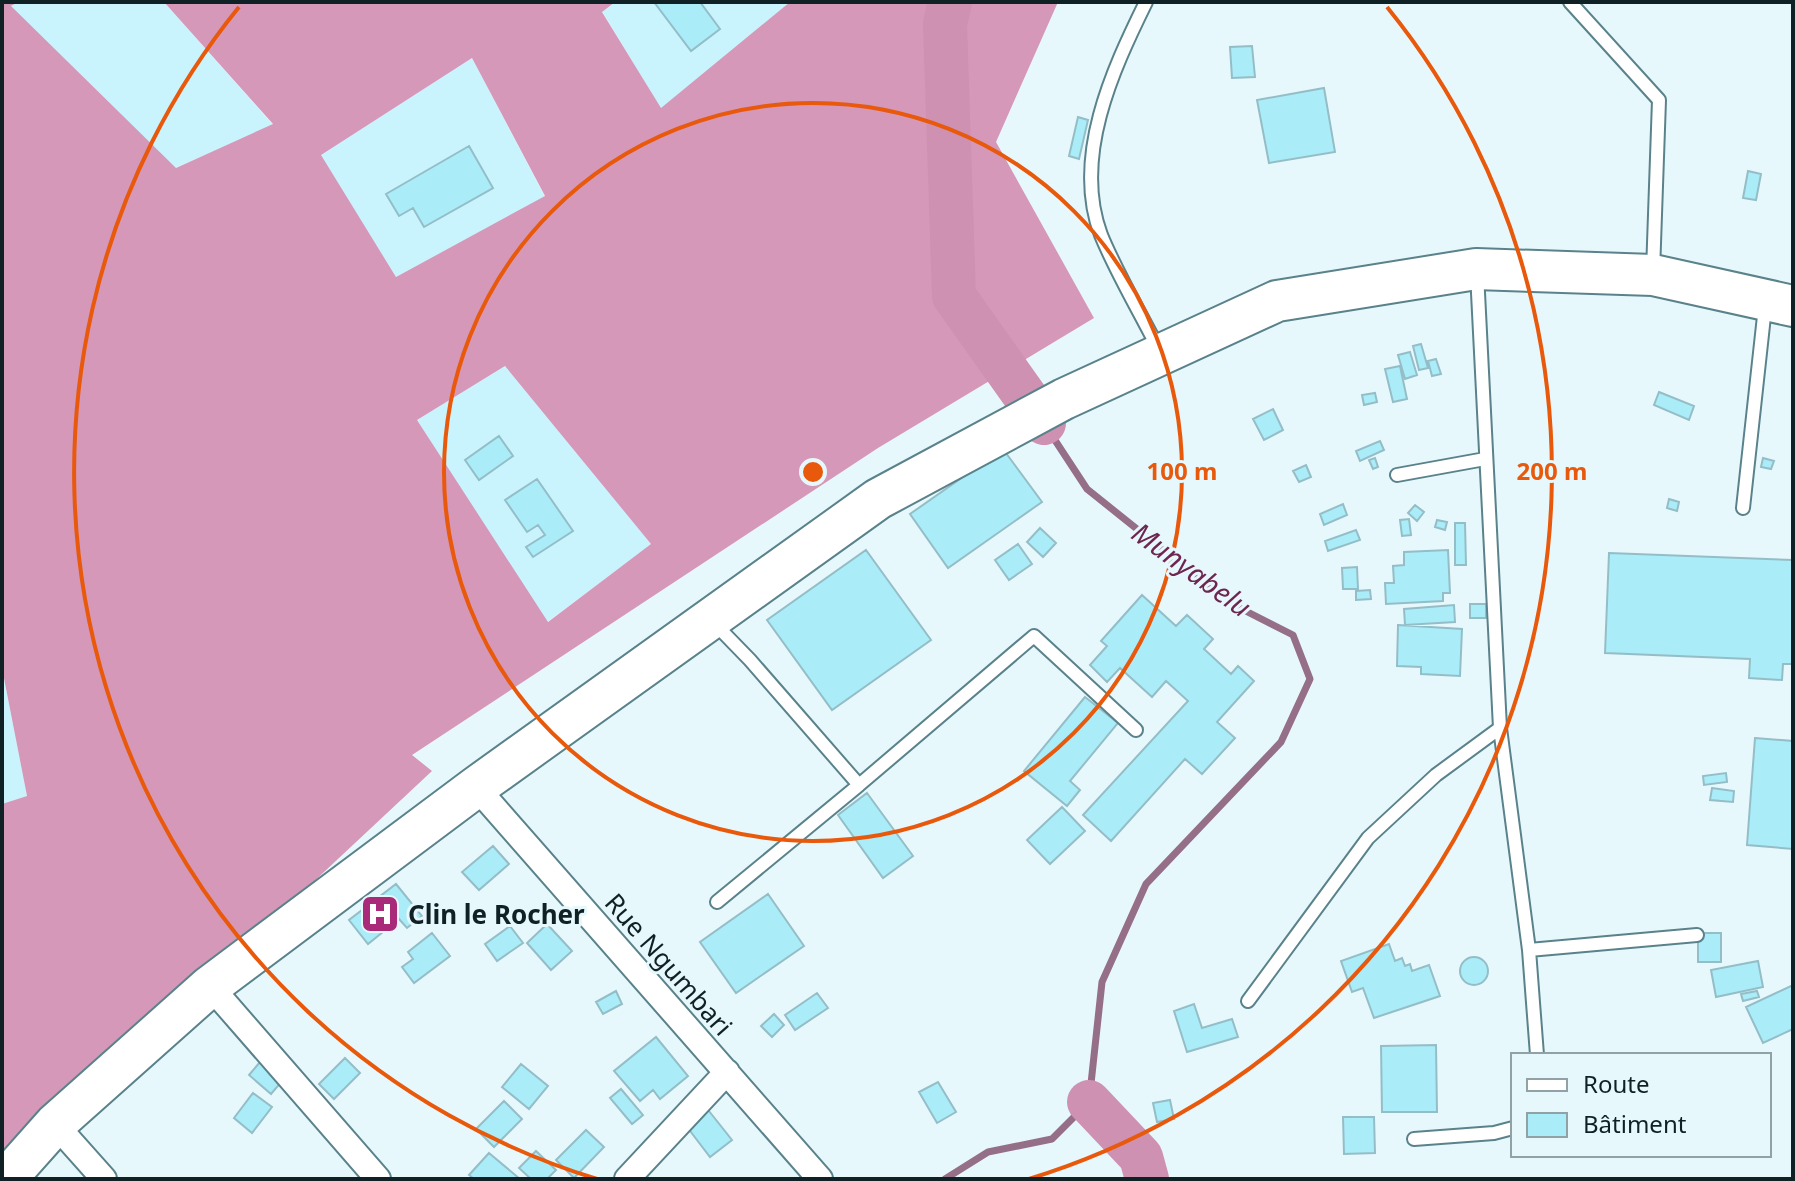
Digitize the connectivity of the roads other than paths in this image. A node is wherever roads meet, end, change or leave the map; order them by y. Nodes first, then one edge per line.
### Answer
1 (1146, 2) edge
2 (1570, 2) edge
3 (1476, 269) junction
4 (1653, 275) junction
5 (1779, 303) edge
6 (1160, 353) junction
7 (1485, 459) junction
8 (1397, 475) dead end
9 (1743, 508) dead end
10 (710, 619) junction
11 (1500, 728) junction
12 (1136, 730) dead end
13 (859, 785) junction
14 (476, 787) junction
15 (717, 902) dead end
16 (1697, 935) dead end
17 (1529, 950) junction
18 (210, 986) junction
19 (1248, 1001) dead end
20 (1537, 1053) edge
21 (727, 1072) junction
22 (55, 1124) junction
23 (1511, 1129) edge
24 (1414, 1139) dead end
25 (6, 1179) edge
26 (104, 1179) edge
27 (378, 1179) edge
28 (627, 1179) edge
29 (820, 1179) edge

1 - 6 lane
2 - 4 lane
3 - 4 highway
3 - 6 highway
3 - 7 lane
4 - 5 highway
5 - 9 lane
6 - 10 highway
7 - 8 lane
7 - 11 lane
10 - 13 lane
10 - 14 highway
11 - 17 lane
11 - 19 lane
12 - 13 lane
13 - 15 lane
14 - 18 highway
14 - 21 street, Rue Ngumbari
16 - 17 lane
17 - 20 lane
18 - 22 highway
18 - 27 street
21 - 28 street
21 - 29 street, Rue Ngumbari
22 - 25 highway
22 - 26 street
23 - 24 lane

